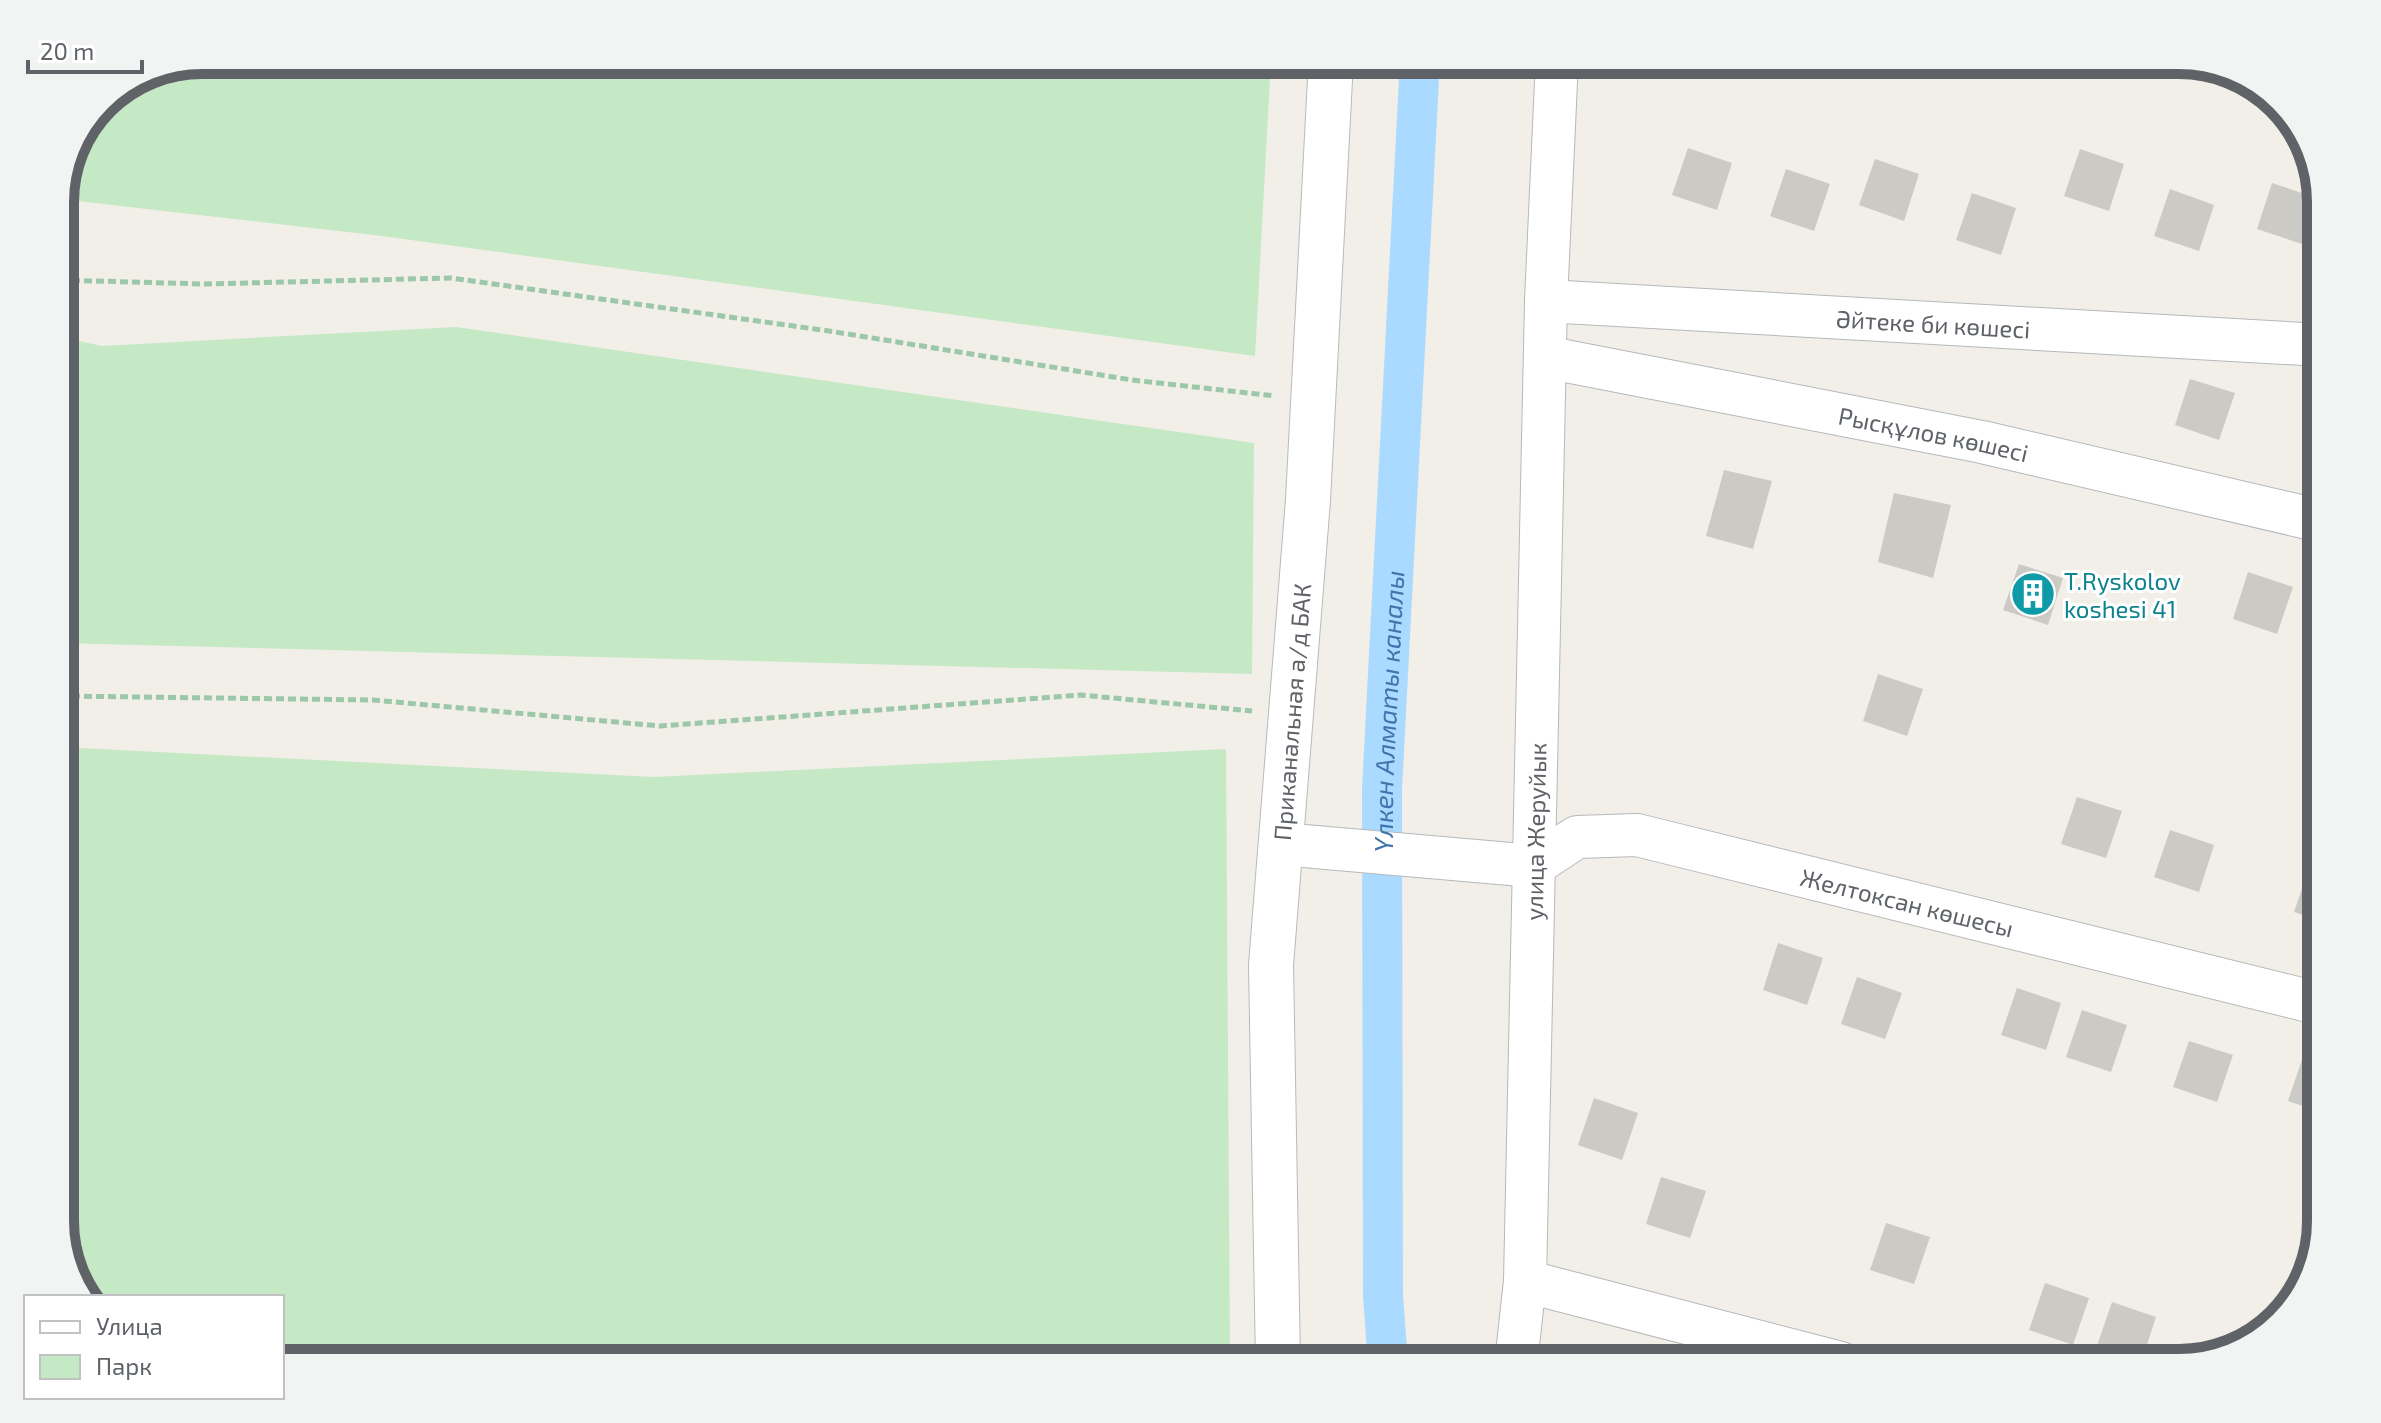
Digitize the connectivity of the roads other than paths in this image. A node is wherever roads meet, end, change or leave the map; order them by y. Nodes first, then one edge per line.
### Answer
1 (1330, 74) edge
2 (1556, 74) edge
3 (1546, 301) junction
4 (2307, 344) edge
5 (1545, 357) junction
6 (2307, 518) edge
7 (1281, 844) junction
8 (1515, 865) junction
9 (2307, 1001) edge
10 (1525, 1281) junction
11 (1278, 1349) edge
12 (1518, 1349) edge
13 (1787, 1349) edge

1 - 7 street, Приканальная а/д БАК
2 - 3 street
3 - 4 street, Әйтеке би көшесі
3 - 5 street, улица Жеруйык
5 - 6 street, Рысқұлов көшесі
5 - 8 street, улица Жеруйык
7 - 8 street
7 - 11 street, Приканальная а/д БАК
8 - 9 street, Желтоксан көшесы
8 - 10 street, улица Жеруйык
10 - 12 street, улица Жеруйык
10 - 13 street

